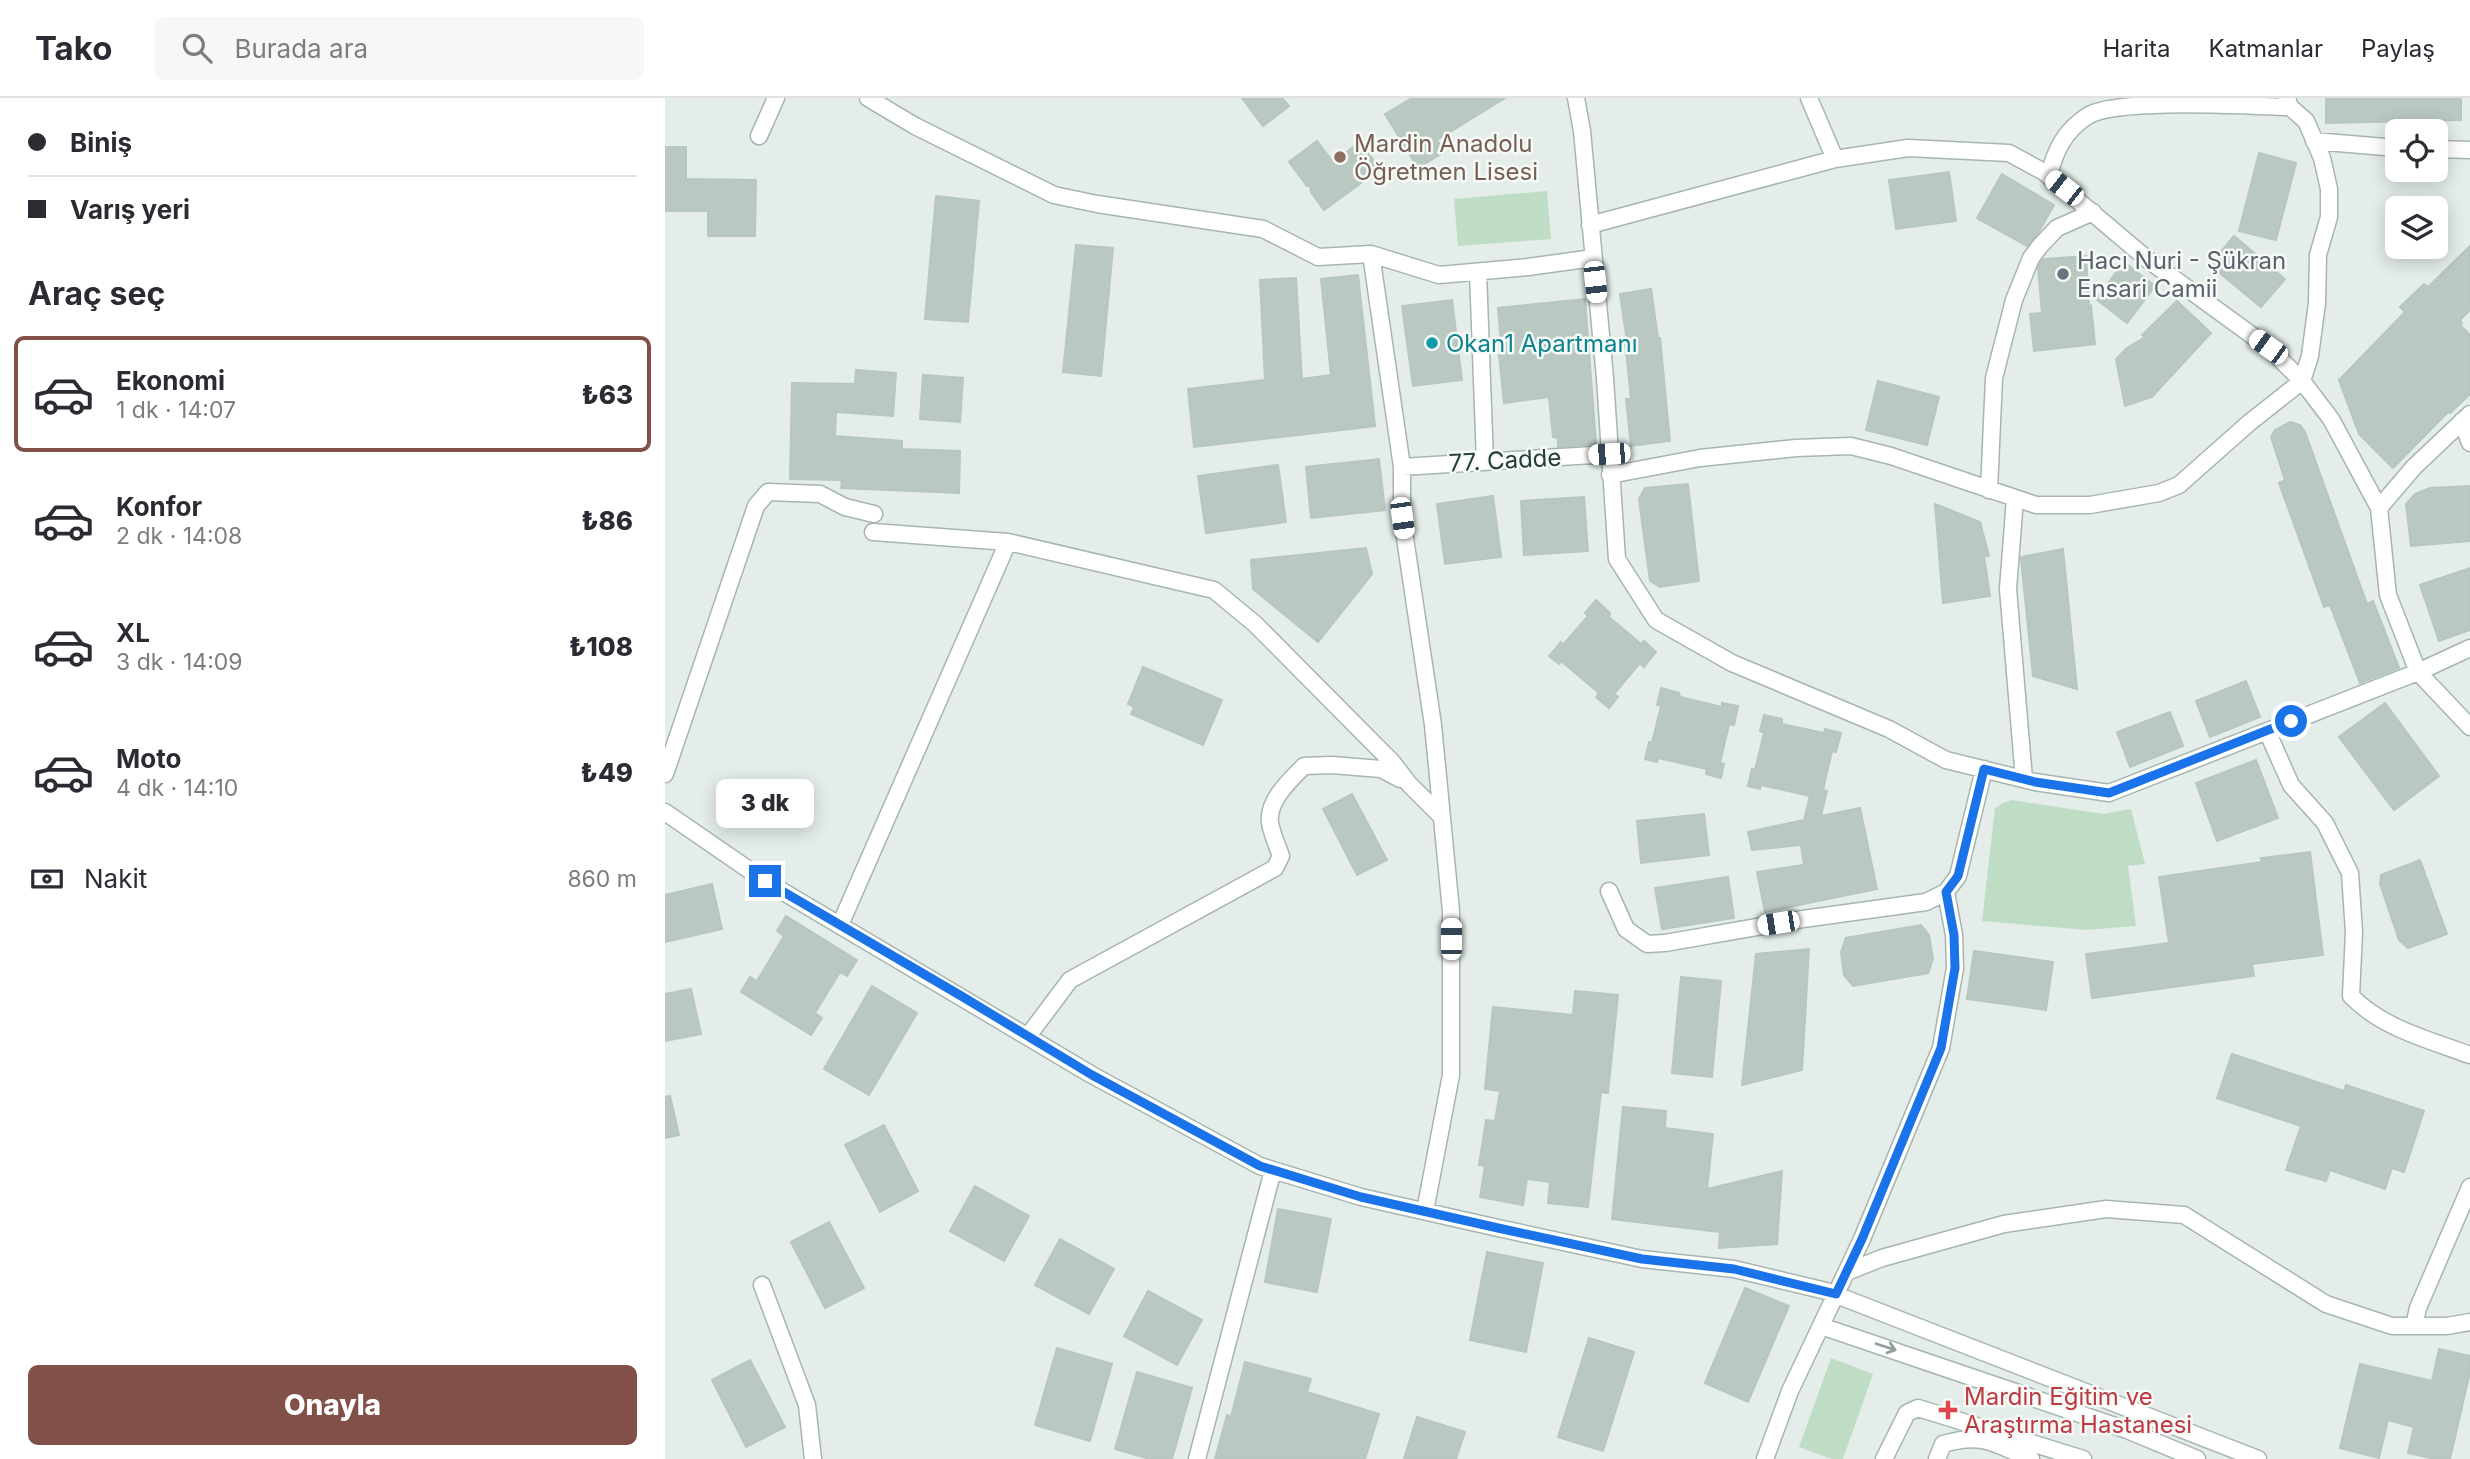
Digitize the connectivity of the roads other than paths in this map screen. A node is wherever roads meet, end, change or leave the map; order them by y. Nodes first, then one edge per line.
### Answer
1 (776, 98) edge
2 (868, 98) edge
3 (1576, 98) edge
4 (1809, 98) edge
5 (2289, 103) edge
6 (759, 136) dead end
7 (2315, 141) junction
8 (2385, 147) edge
9 (2448, 149) edge
10 (2470, 150) edge
11 (1835, 159) junction
12 (2049, 176) junction
13 (2093, 212) junction
14 (1590, 225) junction
15 (1371, 254) junction
16 (1593, 258) junction
17 (1478, 272) junction
18 (2302, 381) junction
19 (2466, 418) edge
20 (2470, 443) edge
21 (1609, 454) junction
22 (1485, 461) junction
23 (1402, 467) junction
24 (1610, 475) junction
25 (1989, 489) junction
26 (2015, 498) junction
27 (2379, 508) junction
28 (874, 514) dead end
29 (873, 532) dead end
30 (1008, 542) junction
31 (2470, 648) edge
32 (2418, 672) junction
33 (2470, 727) edge
34 (2267, 731) junction
35 (1984, 769) junction
36 (665, 774) edge
37 (2024, 779) junction
38 (1409, 783) junction
39 (665, 812) edge
40 (1442, 817) junction
41 (1609, 891) dead end
42 (1946, 892) junction
43 (840, 925) junction
44 (1028, 1036) junction
45 (2470, 1055) edge
46 (1273, 1170) junction
47 (2470, 1187) edge
48 (1425, 1211) junction
49 (1847, 1272) junction
50 (762, 1285) dead end
51 (1836, 1294) junction
52 (2470, 1322) edge
53 (1821, 1326) junction
54 (2414, 1326) junction
55 (2188, 1433) junction
56 (2180, 1456) edge
57 (2078, 1458) edge
58 (813, 1459) edge
59 (1197, 1459) edge
60 (1765, 1459) edge
61 (1884, 1459) edge
62 (1937, 1459) edge
63 (2031, 1459) edge
64 (2197, 1459) edge
65 (2258, 1459) edge

1 - 6 street
2 - 15 street
3 - 14 street
4 - 11 street
5 - 7 street
5 - 12 street
7 - 8 street
7 - 18 street
9 - 10 street
11 - 12 street
11 - 14 street
12 - 13 street
13 - 18 street
13 - 25 street
14 - 16 street
15 - 17 street
15 - 23 street
16 - 17 street
16 - 21 street
17 - 22 street
18 - 26 street
18 - 27 street
19 - 20 street
19 - 27 street
21 - 22 street, 77. Cadde
21 - 24 street
22 - 23 street, 77. Cadde
23 - 40 street
24 - 25 street
24 - 35 street
25 - 26 street
26 - 37 street
27 - 32 street
28 - 36 street
29 - 30 street
30 - 38 street
30 - 43 street
31 - 32 street
32 - 33 street
32 - 34 street
34 - 37 street
34 - 45 street
35 - 37 street
35 - 42 street
38 - 40 street
38 - 44 street
39 - 43 street
40 - 48 street
41 - 42 street
42 - 49 street
43 - 44 street
44 - 46 street
46 - 48 street
46 - 59 street
47 - 54 street
48 - 51 street
49 - 51 street
49 - 54 street
50 - 58 street
51 - 53 street
51 - 55 street
52 - 54 street
53 -> 56 street
53 - 60 street
55 - 56 street
55 - 65 street
56 - 64 street
57 - 61 street
62 - 63 street

